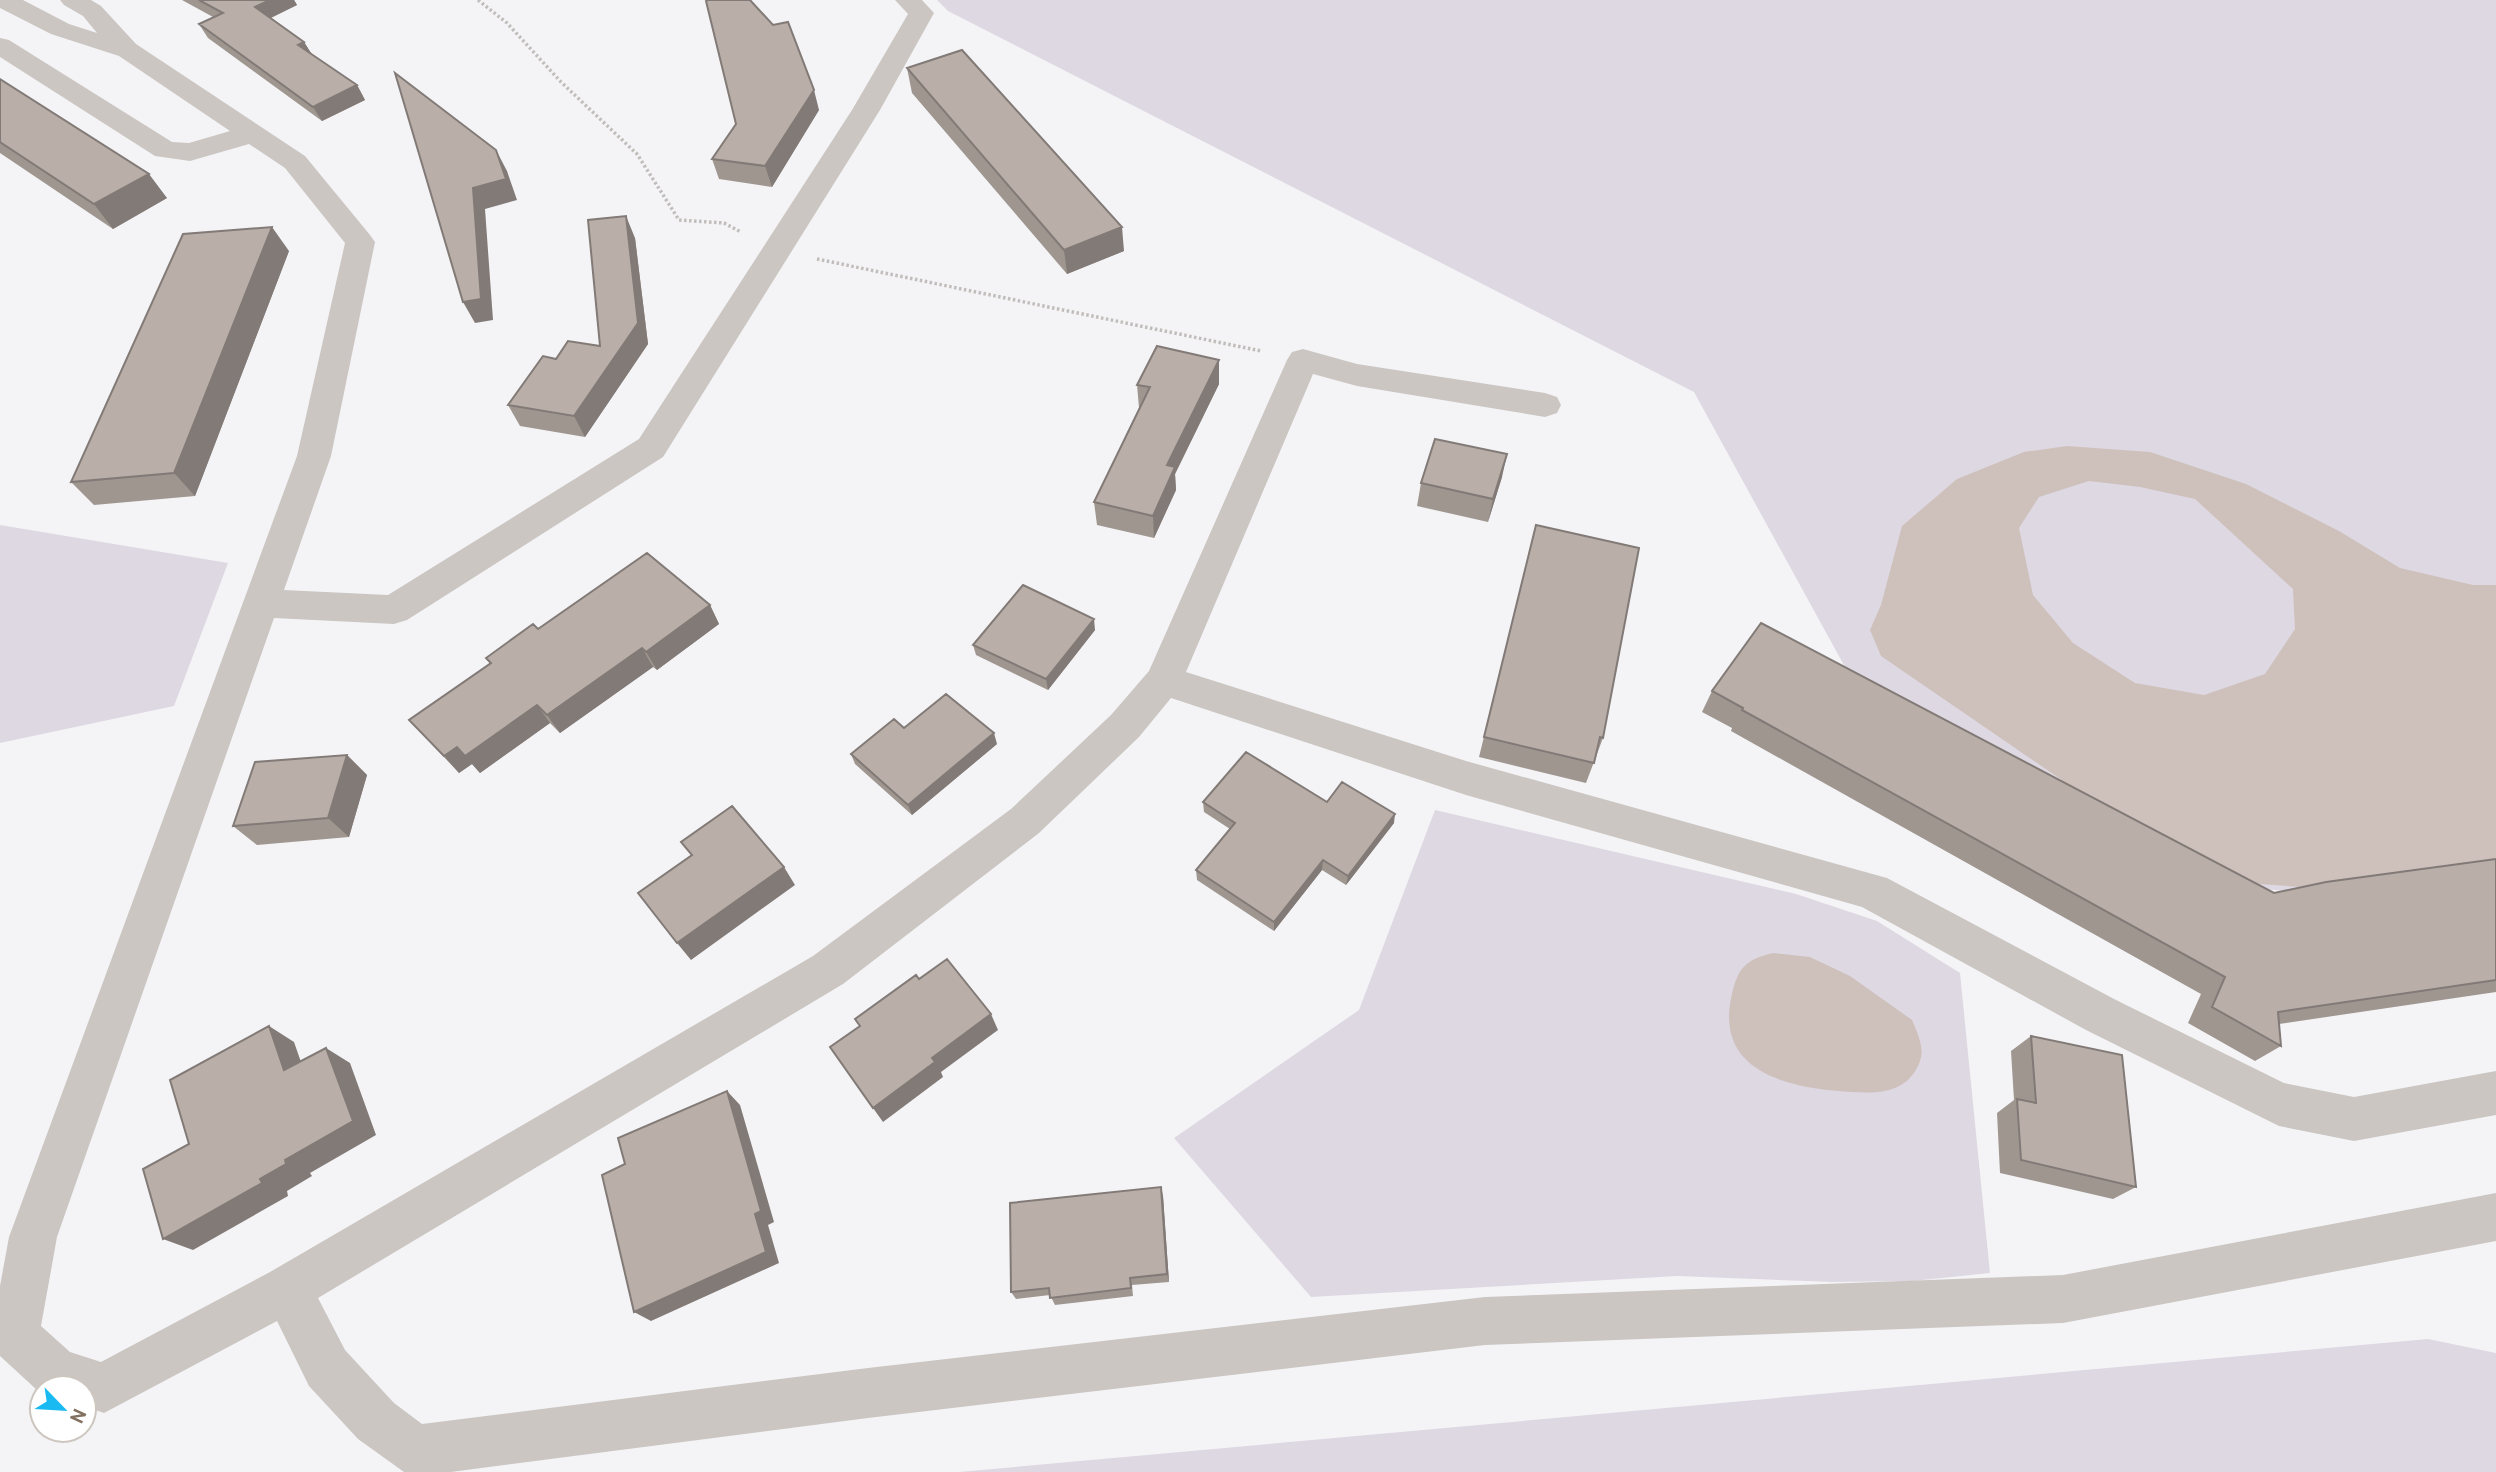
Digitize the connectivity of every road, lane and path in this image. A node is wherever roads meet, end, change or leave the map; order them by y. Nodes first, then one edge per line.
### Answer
1 (3, 0) edge
2 (74, 0) edge
3 (478, 0) edge
4 (908, 0) edge
5 (0, 46) edge
6 (127, 50) junction
7 (252, 134) junction
8 (776, 251) junction
9 (1303, 360) junction
10 (1545, 405) dead end
11 (261, 603) junction
12 (1164, 680) junction
13 (2496, 1093) edge
14 (2496, 1217) edge
15 (287, 1289) junction

1 - 6 street
2 - 6 street
3 - 8 path
4 - 8 street
5 - 7 street
6 - 7 street
7 - 11 street
8 - 9 path
8 - 11 street
9 - 10 street
9 - 12 street
11 - 15 street
12 - 13 street
12 - 15 street
14 - 15 street

